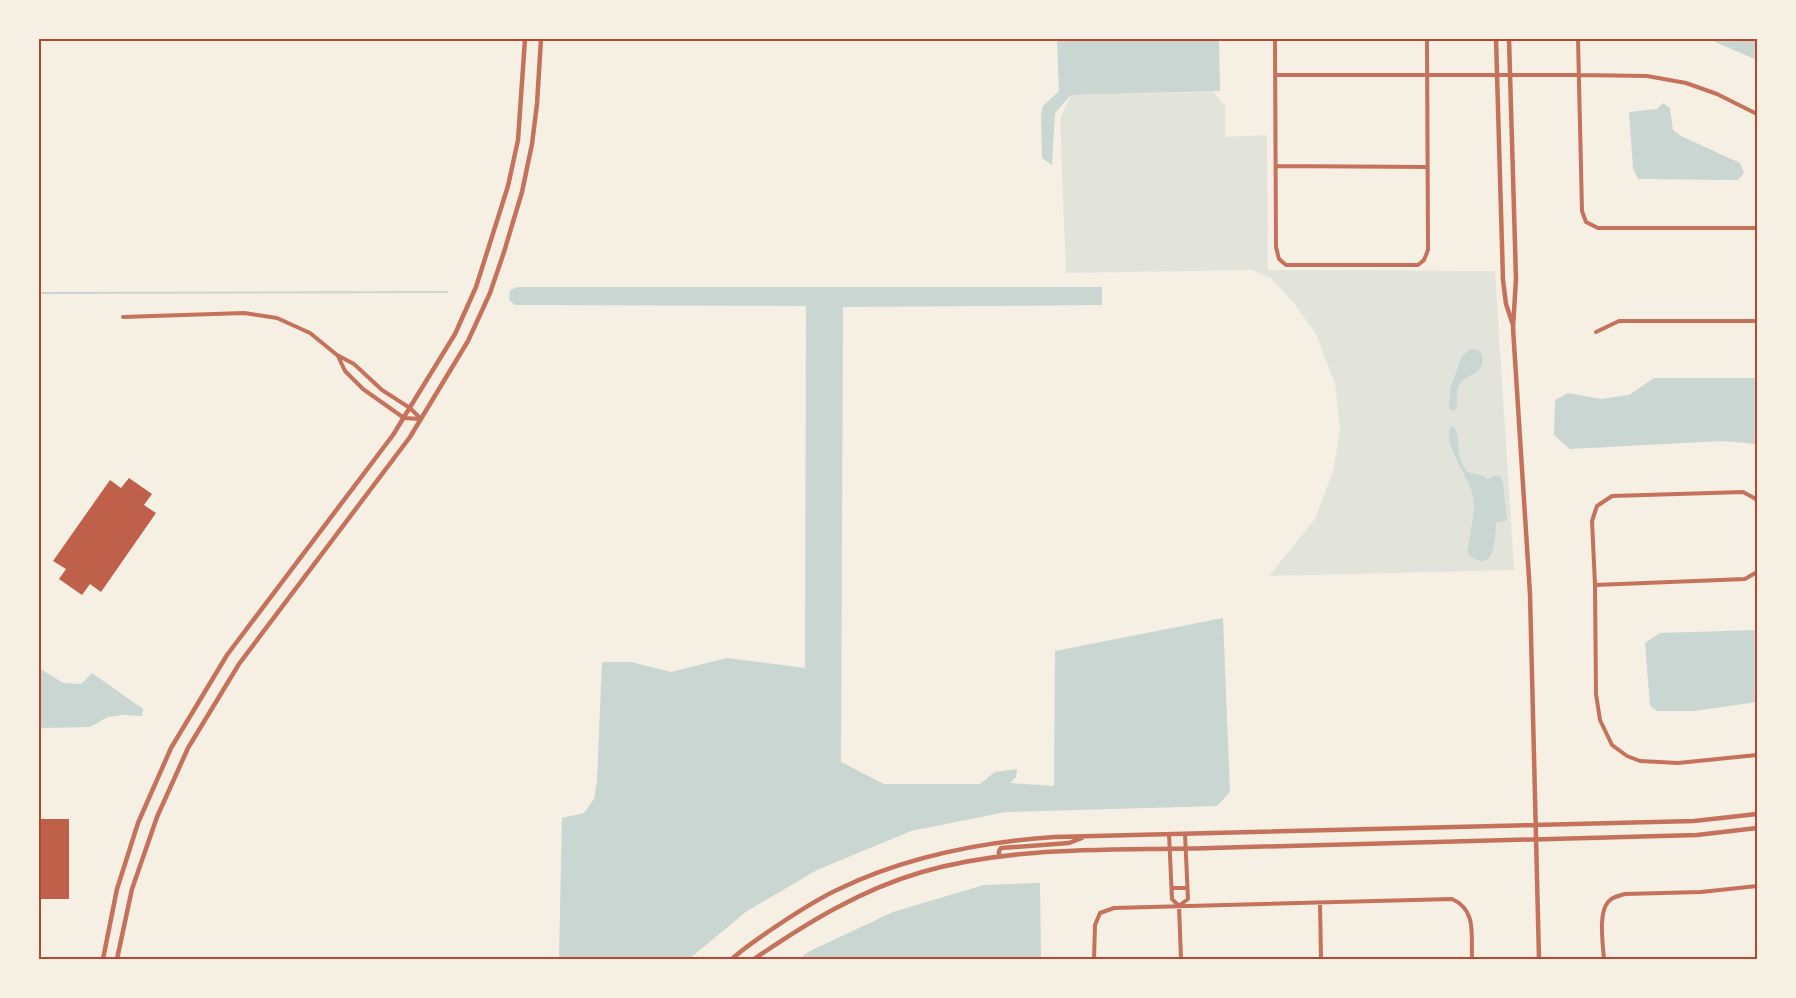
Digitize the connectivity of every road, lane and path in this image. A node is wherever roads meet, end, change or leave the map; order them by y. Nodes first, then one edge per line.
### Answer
1 (525, 39) edge
2 (541, 39) edge
3 (1275, 39) edge
4 (1427, 39) edge
5 (1496, 39) edge
6 (1509, 39) edge
7 (1578, 39) edge
8 (1275, 75) junction
9 (1427, 75) junction
10 (1497, 75) junction
11 (1510, 75) junction
12 (1579, 75) junction
13 (1757, 114) edge
14 (1276, 166) junction
15 (1427, 166) junction
16 (1757, 228) edge
17 (123, 317) dead end
18 (1757, 321) edge
19 (1513, 328) junction
20 (1596, 332) dead end
21 (337, 355) junction
22 (410, 408) junction
23 (404, 418) junction
24 (421, 418) junction
25 (1756, 500) edge
26 (1756, 573) edge
27 (1595, 585) junction
28 (1757, 755) edge
29 (1757, 814) edge
30 (1535, 826) junction
31 (1757, 828) edge
32 (1169, 834) junction
33 (1185, 834) junction
34 (1087, 836) junction
35 (1536, 839) junction
36 (1170, 849) junction
37 (1186, 849) junction
38 (999, 856) junction
39 (1757, 886) edge
40 (1172, 888) junction
41 (1187, 888) junction
42 (1320, 903) junction
43 (1179, 906) junction
44 (103, 959) edge
45 (117, 959) edge
46 (732, 959) edge
47 (754, 959) edge
48 (1094, 959) edge
49 (1181, 959) edge
50 (1321, 959) edge
51 (1472, 959) edge
52 (1539, 959) edge
53 (1604, 959) edge

1 - 22 street
2 - 24 street
3 - 8 street
4 - 9 street
5 - 10 street
6 - 11 street
7 - 12 street
8 - 9 street
8 - 14 street
9 - 10 street
9 - 15 street
10 - 11 street
10 - 19 street
11 - 12 street
11 - 19 street
12 - 13 street
12 - 16 street
14 - 15 street
14 - 15 street
17 - 21 street
18 - 20 street
19 - 30 street
21 - 22 street
21 - 23 street
22 - 23 street
22 - 24 street
23 - 24 street
23 - 44 street
24 - 45 street
25 - 27 street
26 - 27 street
27 - 28 street
29 - 30 street
30 - 33 street
30 - 35 street
31 - 35 street
32 - 33 street
32 - 34 street
32 - 36 street
33 - 37 street
34 - 38 street
34 - 46 street
35 - 37 street
35 - 52 street
36 - 37 street
36 - 38 street
36 - 40 street
37 - 41 street
38 - 47 street
39 - 53 street
40 - 41 street
40 - 43 street
41 - 43 street
42 - 43 street
42 - 50 street
42 - 51 street
43 - 48 street
43 - 49 street

